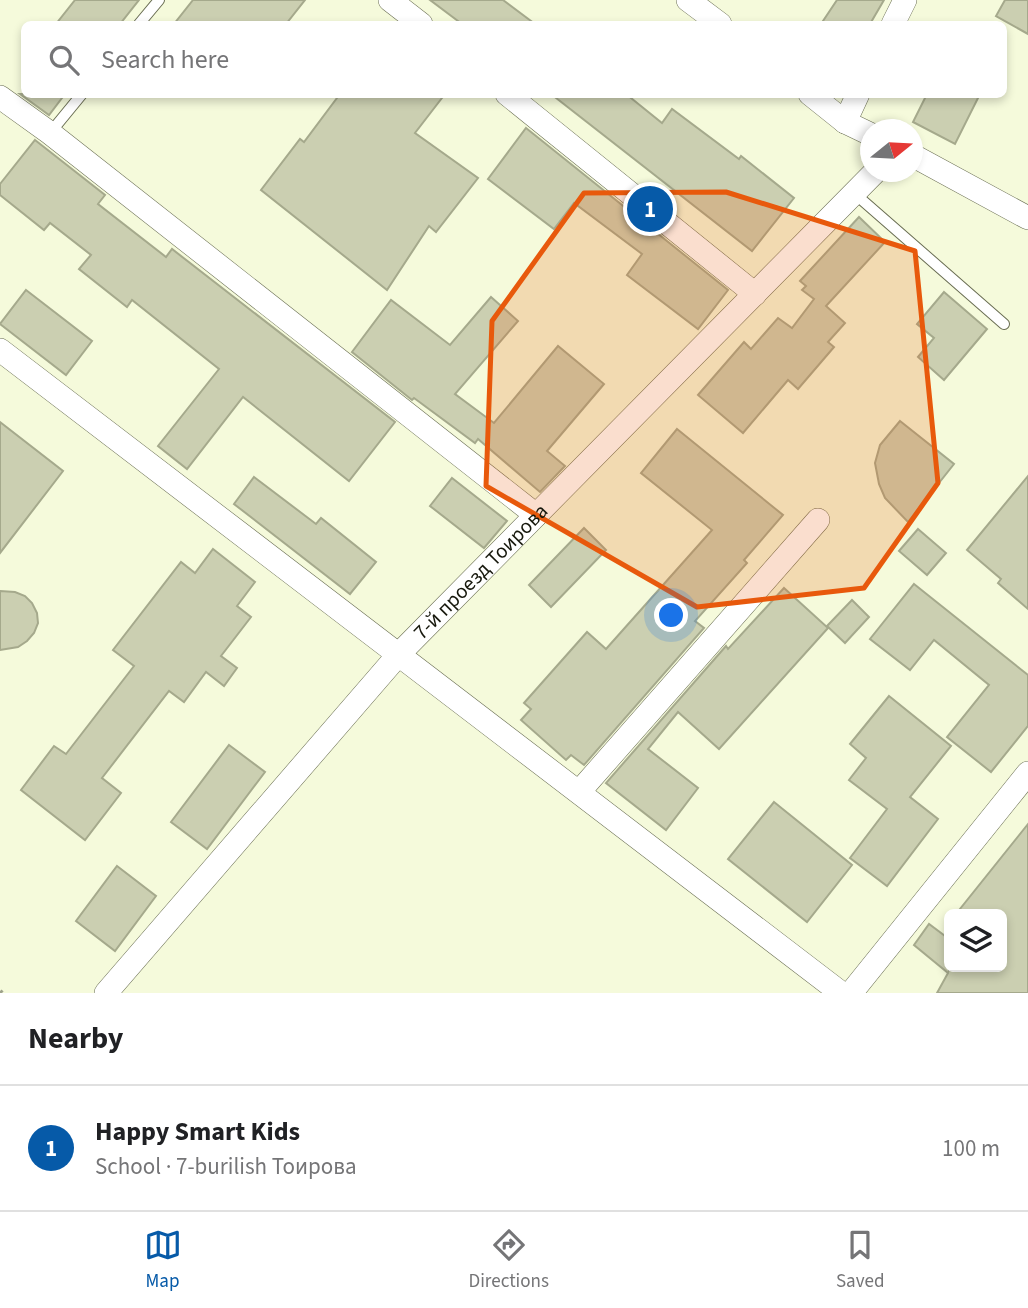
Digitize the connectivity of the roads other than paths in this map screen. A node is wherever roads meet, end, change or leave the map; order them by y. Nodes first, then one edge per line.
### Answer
1 (159, 0) edge
2 (390, 0) edge
3 (688, 0) edge
4 (905, 0) edge
5 (142, 21) edge
6 (417, 21) edge
7 (716, 21) edge
8 (894, 21) edge
9 (0, 97) edge
10 (79, 98) edge
11 (512, 98) edge
12 (815, 98) edge
13 (856, 98) edge
14 (845, 122) junction
15 (860, 129) edge
16 (50, 133) junction
17 (923, 161) edge
18 (865, 182) edge
19 (854, 193) junction
20 (1028, 218) edge
21 (755, 294) junction
22 (1004, 324) dead end
23 (0, 349) edge
24 (536, 515) junction
25 (818, 520) dead end
26 (399, 654) junction
27 (1028, 773) edge
28 (579, 792) junction
29 (106, 993) edge
30 (842, 993) edge
31 (851, 993) edge

1 - 5 lane
2 - 6 street
3 - 7 street
4 - 8 street
9 - 16 street
10 - 16 lane
11 - 21 street
12 - 14 street
13 - 14 street
14 - 15 street
16 - 24 street
17 - 20 street
18 - 19 street, 7-й проезд Тоирова
19 - 21 street, 7-й проезд Тоирова
19 - 22 lane
21 - 24 street, 7-й проезд Тоирова
23 - 26 street
24 - 26 street, 7-й проезд Тоирова
25 - 28 street
26 - 28 street
26 - 29 street, 7-й проезд Тоирова
27 - 31 street
28 - 30 street

